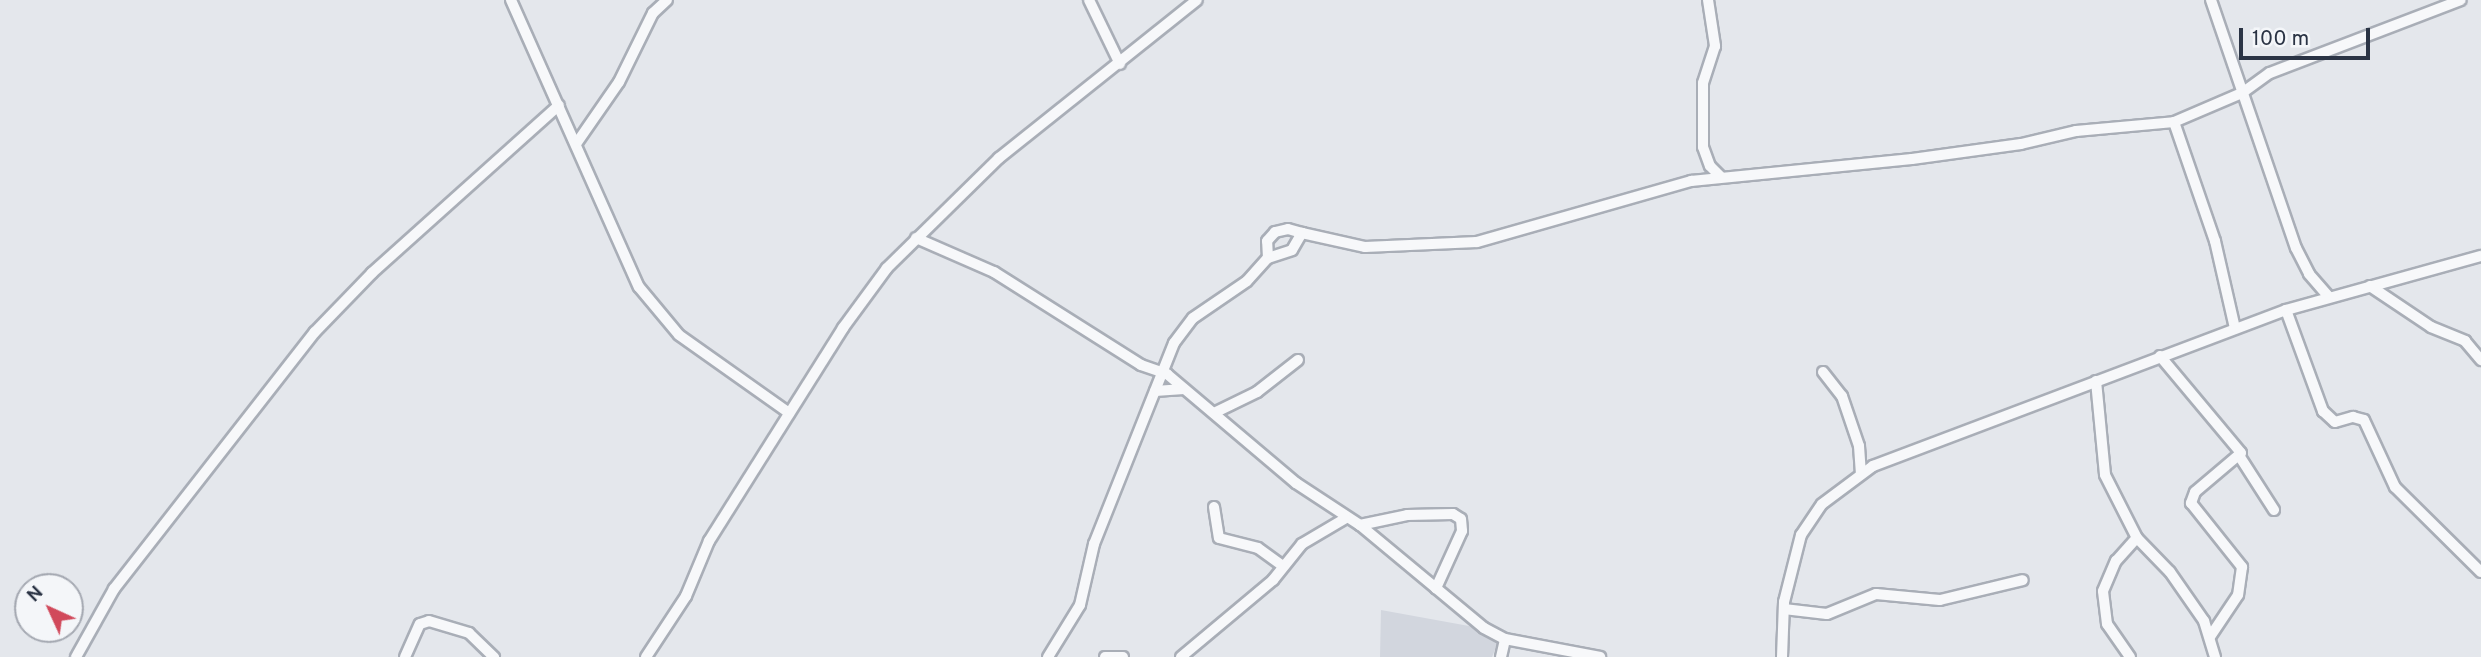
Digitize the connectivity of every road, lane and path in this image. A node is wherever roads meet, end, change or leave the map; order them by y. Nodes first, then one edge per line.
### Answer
1 (511, 0) edge
2 (667, 0) edge
3 (1089, 0) edge
4 (1197, 0) edge
5 (1708, 0) edge
6 (2211, 0) edge
7 (2461, 0) edge
8 (1120, 64) junction
9 (2242, 93) junction
10 (559, 105) junction
11 (2174, 122) junction
12 (576, 144) junction
13 (1721, 177) junction
14 (1302, 233) junction
15 (916, 238) junction
16 (2481, 256) edge
17 (1268, 258) junction
18 (2370, 285) junction
19 (2329, 297) junction
20 (2286, 310) junction
21 (2235, 328) junction
22 (2160, 356) junction
23 (1298, 360) dead end
24 (2481, 360) edge
25 (1160, 370) junction
26 (1823, 372) dead end
27 (2096, 381) junction
28 (1184, 389) junction
29 (1155, 391) junction
30 (789, 413) junction
31 (1214, 413) junction
32 (2241, 457) junction
33 (1861, 474) junction
34 (1214, 507) dead end
35 (2274, 510) dead end
36 (1346, 518) junction
37 (1360, 525) junction
38 (2137, 538) junction
39 (1281, 565) junction
40 (2481, 572) edge
41 (2024, 580) dead end
42 (1436, 588) junction
43 (1783, 609) junction
44 (2210, 637) junction
45 (1504, 639) junction
46 (76, 657) edge
47 (405, 657) edge
48 (494, 657) edge
49 (646, 657) edge
50 (1048, 657) edge
51 (1105, 657) edge
52 (1123, 657) edge
53 (1181, 657) edge
54 (1501, 657) edge
55 (1600, 657) edge
56 (1782, 657) edge
57 (2130, 657) edge
58 (2215, 657) edge

1 - 10 street
2 - 12 street
3 - 8 street
4 - 8 street
5 - 13 street
6 - 9 street
7 - 9 street
8 - 15 street
9 - 11 street
9 - 19 street
10 - 12 street
10 - 46 street
11 - 13 street
11 - 21 street
12 - 30 street
13 - 14 street
14 - 17 street
14 - 17 street
15 - 25 street
15 - 30 street
16 - 18 street
17 - 25 street
18 - 19 street
18 - 24 street
19 - 20 street
20 - 21 street
20 - 40 street
21 - 22 street
22 - 27 street
22 - 32 street
23 - 31 street
25 - 28 street
25 - 29 street
26 - 33 street
27 - 33 street
27 - 38 street
28 - 29 street
28 - 31 street
29 - 50 street
30 - 49 street
31 - 36 street
32 - 35 street
32 - 44 street
33 - 43 street
34 - 39 street
36 - 37 street
36 - 39 street
37 - 42 street
37 - 42 street
38 - 44 street
38 - 57 street
39 - 53 street
41 - 43 street
42 - 45 street
43 - 56 street
44 - 58 street
45 - 54 street
45 - 55 street
47 - 48 street
51 - 52 street

